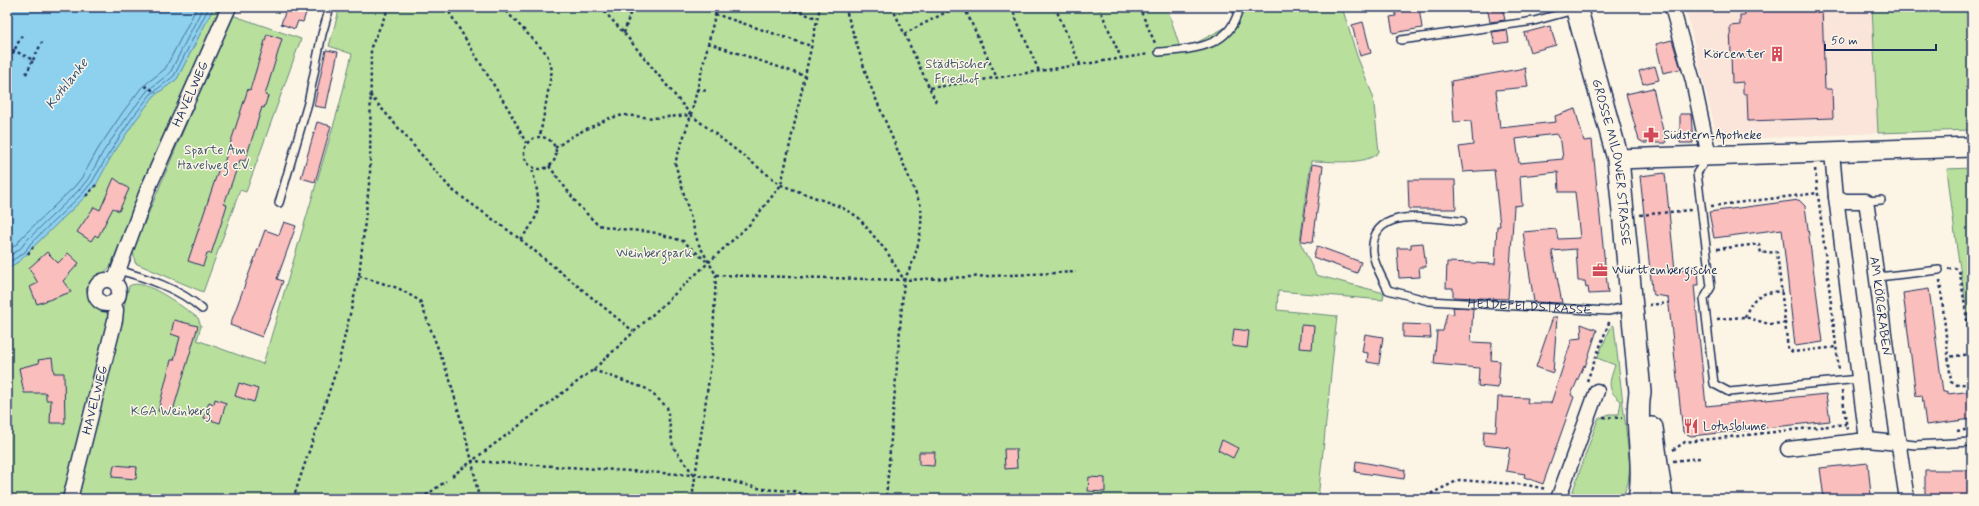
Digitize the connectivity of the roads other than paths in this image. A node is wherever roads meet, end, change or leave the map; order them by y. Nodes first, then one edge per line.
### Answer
1 (229, 7) edge
2 (330, 7) edge
3 (1240, 7) edge
4 (1672, 7) edge
5 (1576, 8) edge
6 (1401, 40) dead end
7 (1160, 52) road end
8 (1972, 147) edge
9 (1832, 152) junction
10 (1708, 156) junction
11 (1618, 159) junction
12 (1836, 197) junction
13 (1881, 200) dead end
14 (1866, 201) junction
15 (279, 203) dead end
16 (1462, 221) dead end
17 (1939, 270) road end
18 (116, 276) junction
19 (1878, 277) junction
20 (113, 302) junction
21 (1631, 306) junction
22 (202, 309) dead end
23 (1859, 379) junction
24 (1597, 391) road end
25 (1640, 392) junction
26 (1867, 440) junction
27 (1972, 442) edge
28 (1898, 443) junction
29 (1788, 449) dead end
30 (1559, 496) edge
31 (70, 499) edge
32 (1639, 499) edge
33 (1662, 499) edge
34 (1907, 499) edge

1 - 18 street, HAVELWEG
2 - 15 lane
3 - 7 lane
4 - 10 street
5 - 6 lane
5 - 11 main road, GROSSE MILOWER STRASSE
8 - 9 street
9 - 10 street
9 - 12 street
10 - 11 street
10 - 23 lane
11 - 21 main road, GROSSE MILOWER STRASSE
12 - 14 street
12 - 23 street
13 - 14 lane
14 - 19 street, AM KÖRGRABEN
16 - 21 lane, HEIDEFELDSTRASSE
17 - 19 lane
18 - 20 street, HAVELWEG
18 - 20 street
18 - 22 lane
19 - 28 street, AM KÖRGRABEN
20 - 31 street, HAVELWEG
21 - 25 main road, GROSSE MILOWER STRASSE
23 - 26 street
24 - 30 street
25 - 32 main road, GROSSE MILOWER STRASSE
25 - 33 main road, GROSSE MILOWER STRASSE
26 - 28 street
26 - 29 street
27 - 28 lane
28 - 34 street, AM KÖRGRABEN

